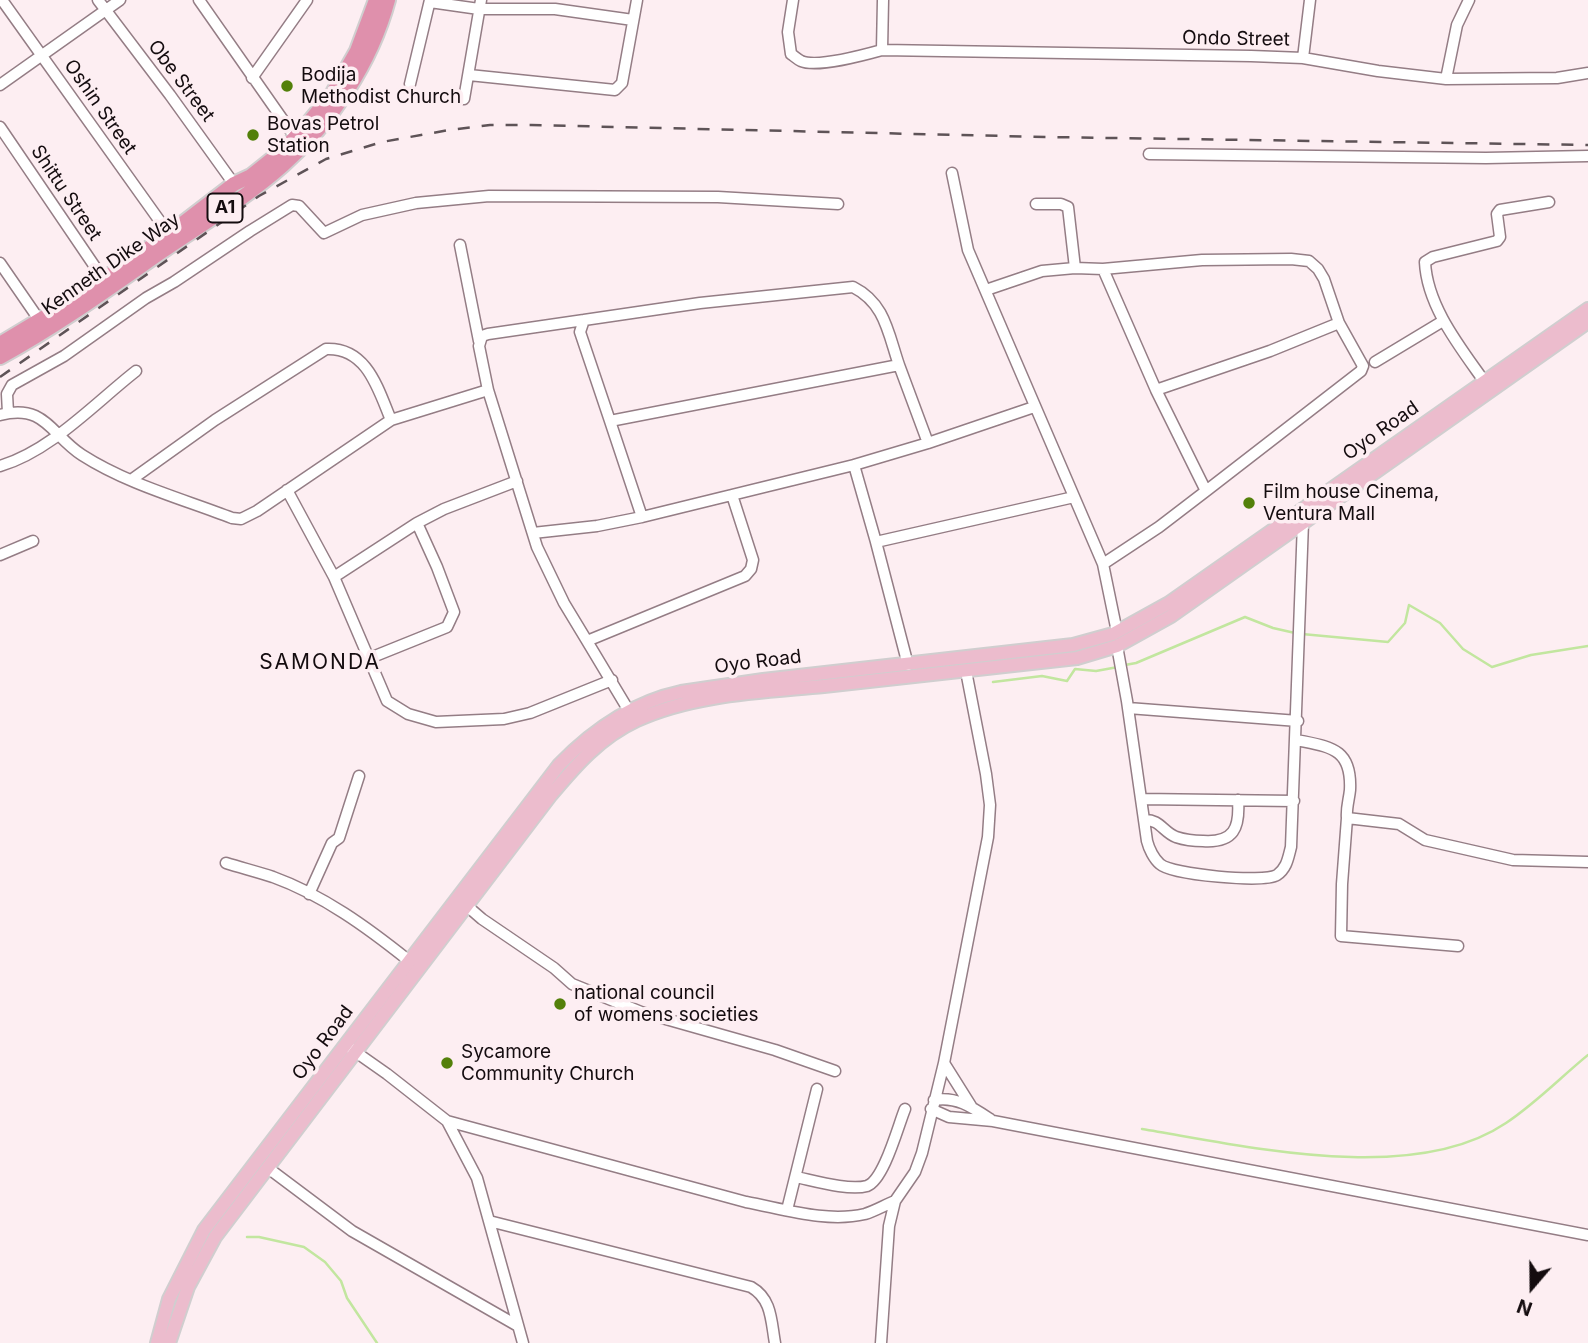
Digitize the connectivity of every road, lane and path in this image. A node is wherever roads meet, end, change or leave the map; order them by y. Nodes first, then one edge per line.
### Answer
1 (2, 0) edge
2 (98, 0) edge
3 (120, 0) edge
4 (199, 0) edge
5 (307, 0) edge
6 (376, 0) edge
7 (388, 0) edge
8 (637, 0) edge
9 (793, 0) edge
10 (884, 0) edge
11 (1310, 0) edge
12 (1469, 0) edge
13 (430, 1) edge
14 (480, 5) edge
15 (105, 10) junction
16 (633, 20) junction
17 (882, 50) junction
18 (42, 55) junction
19 (1303, 58) junction
20 (1588, 73) edge
21 (469, 75) junction
22 (252, 78) junction
23 (1446, 79) junction
24 (410, 84) dead end
25 (0, 85) edge
26 (464, 99) dead end
27 (0, 127) edge
28 (298, 143) junction
29 (1149, 154) dead end
30 (1588, 156) edge
31 (952, 173) dead end
32 (234, 184) junction
33 (1549, 202) dead end
34 (838, 204) dead end
35 (1036, 204) dead end
36 (169, 234) junction
37 (460, 246) dead end
38 (0, 263) edge
39 (1075, 268) junction
40 (1103, 269) junction
41 (106, 283) junction
42 (986, 290) junction
43 (1588, 309) edge
44 (584, 320) junction
45 (40, 321) junction
46 (1443, 321) junction
47 (1588, 322) edge
48 (1339, 323) junction
49 (479, 341) junction
50 (0, 344) edge
51 (0, 357) edge
52 (1375, 362) dead end
53 (899, 365) junction
54 (136, 371) dead end
55 (1484, 381) junction
56 (488, 390) junction
57 (1156, 390) junction
58 (1470, 399) junction
59 (1034, 407) junction
60 (4, 414) edge
61 (391, 420) junction
62 (610, 421) junction
63 (59, 433) junction
64 (928, 443) junction
65 (854, 465) junction
66 (0, 466) edge
67 (131, 480) junction
68 (517, 481) junction
69 (287, 490) junction
70 (1206, 491) junction
71 (732, 495) junction
72 (1074, 497) junction
73 (642, 517) junction
74 (1303, 522) junction
75 (417, 523) junction
76 (533, 533) junction
77 (33, 541) dead end
78 (876, 542) junction
79 (0, 555) edge
80 (1103, 564) junction
81 (334, 577) junction
82 (1118, 632) junction
83 (587, 642) junction
84 (1117, 646) junction
85 (370, 658) junction
86 (908, 665) junction
87 (966, 671) junction
88 (612, 680) junction
89 (1128, 708) junction
90 (629, 711) junction
91 (1298, 721) junction
92 (1297, 740) junction
93 (359, 776) dead end
94 (1141, 799) junction
95 (1237, 800) junction
96 (1294, 801) junction
97 (1347, 818) junction
98 (1144, 820) junction
99 (1588, 862) edge
100 (226, 863) dead end
101 (309, 894) junction
102 (467, 906) junction
103 (1458, 946) dead end
104 (408, 960) junction
105 (351, 1049) junction
106 (944, 1063) junction
107 (835, 1071) dead end
108 (817, 1089) dead end
109 (933, 1105) junction
110 (971, 1107) junction
111 (905, 1109) dead end
112 (963, 1119) junction
113 (447, 1121) junction
114 (993, 1121) junction
115 (928, 1125) junction
116 (268, 1168) junction
117 (796, 1177) junction
118 (895, 1201) junction
119 (787, 1210) junction
120 (489, 1221) junction
121 (1588, 1235) edge
122 (518, 1326) junction
123 (157, 1343) edge
124 (169, 1343) edge
125 (523, 1343) edge
126 (775, 1343) edge
127 (881, 1343) edge

1 - 18 street, Oshin Street
2 - 15 street, Obe Street
3 - 15 street
4 - 22 street
5 - 22 street
6 - 28 highway, Kenneth Dike Way / A1
7 - 28 highway, Kenneth Dike Way / A1
8 - 16 street
9 - 17 street, Ondo Street
10 - 17 street
11 - 19 street
12 - 23 street
13 - 14 street
13 - 24 street
14 - 16 street
14 - 21 street
15 - 18 street
15 - 32 street, Obe Street
16 - 21 street
17 - 19 street, Ondo Street
18 - 25 street
18 - 36 street, Oshin Street
19 - 23 street, Ondo Street
20 - 23 street, Ondo Street
21 - 26 street
22 - 28 street
27 - 41 street, Shittu Street
28 - 32 highway, Kenneth Dike Way / A1
28 - 41 highway, Kenneth Dike Way / A1
29 - 30 street
31 - 42 street
32 - 36 highway, Kenneth Dike Way / A1
33 - 46 street
34 - 60 street
35 - 39 street
36 - 41 highway, Kenneth Dike Way / A1
37 - 49 street
38 - 45 street
39 - 40 street
39 - 42 street
40 - 48 street
40 - 57 street
41 - 45 highway, Kenneth Dike Way / A1
41 - 51 highway, Kenneth Dike Way / A1
42 - 59 street
43 - 55 main road, Oyo Road
44 - 49 street
44 - 53 street
44 - 62 street
45 - 50 highway, Kenneth Dike Way / A1
46 - 52 street
46 - 55 street
47 - 58 main road, Oyo Road
48 - 57 street
48 - 70 street
49 - 56 street
53 - 62 street
53 - 64 street
54 - 63 street
55 - 58 main road, Oyo Road
56 - 61 street
56 - 68 street
57 - 70 street
58 - 74 main road, Oyo Road
58 - 82 main road, Oyo Road
59 - 64 street
59 - 72 street
60 - 63 street
61 - 67 street
61 - 69 street
62 - 73 street
63 - 66 street
63 - 67 street
64 - 65 street
65 - 71 street
65 - 78 street
67 - 69 street
68 - 75 street
68 - 76 street
69 - 81 street
70 - 80 street
71 - 73 street
71 - 83 street
72 - 78 street
72 - 80 street
73 - 76 street
74 - 84 main road, Oyo Road
74 - 91 street
75 - 81 street
75 - 85 street
76 - 83 street
77 - 79 street
78 - 86 street
80 - 82 street
81 - 85 street
82 - 86 main road, Oyo Road
83 - 88 street
84 - 87 main road, Oyo Road
84 - 89 street
85 - 88 street
86 - 90 main road, Oyo Road
87 - 102 main road, Oyo Road
87 - 106 street
88 - 90 street
89 - 91 street
89 - 94 street
90 - 104 main road, Oyo Road
91 - 92 street
92 - 96 street
92 - 97 street
93 - 101 street
94 - 95 street
94 - 98 street
95 - 96 street
95 - 98 street
96 - 98 street
97 - 99 street
97 - 103 street
100 - 101 street
101 - 104 street
102 - 105 main road, Oyo Road
102 - 107 street
104 - 105 main road, Oyo Road
105 - 113 street
105 - 116 main road, Oyo Road
105 - 123 main road, Oyo Road
106 - 109 street
106 - 110 street
108 - 117 street
109 - 110 street
109 - 112 street
109 - 115 street
110 - 114 street
111 - 117 street
112 - 114 street
112 - 115 street
113 - 119 street
113 - 120 street
114 - 121 street
115 - 118 street
116 - 122 street
116 - 124 main road, Oyo Road
117 - 119 street
118 - 119 street
118 - 127 street
120 - 122 street
120 - 126 street
122 - 125 street

